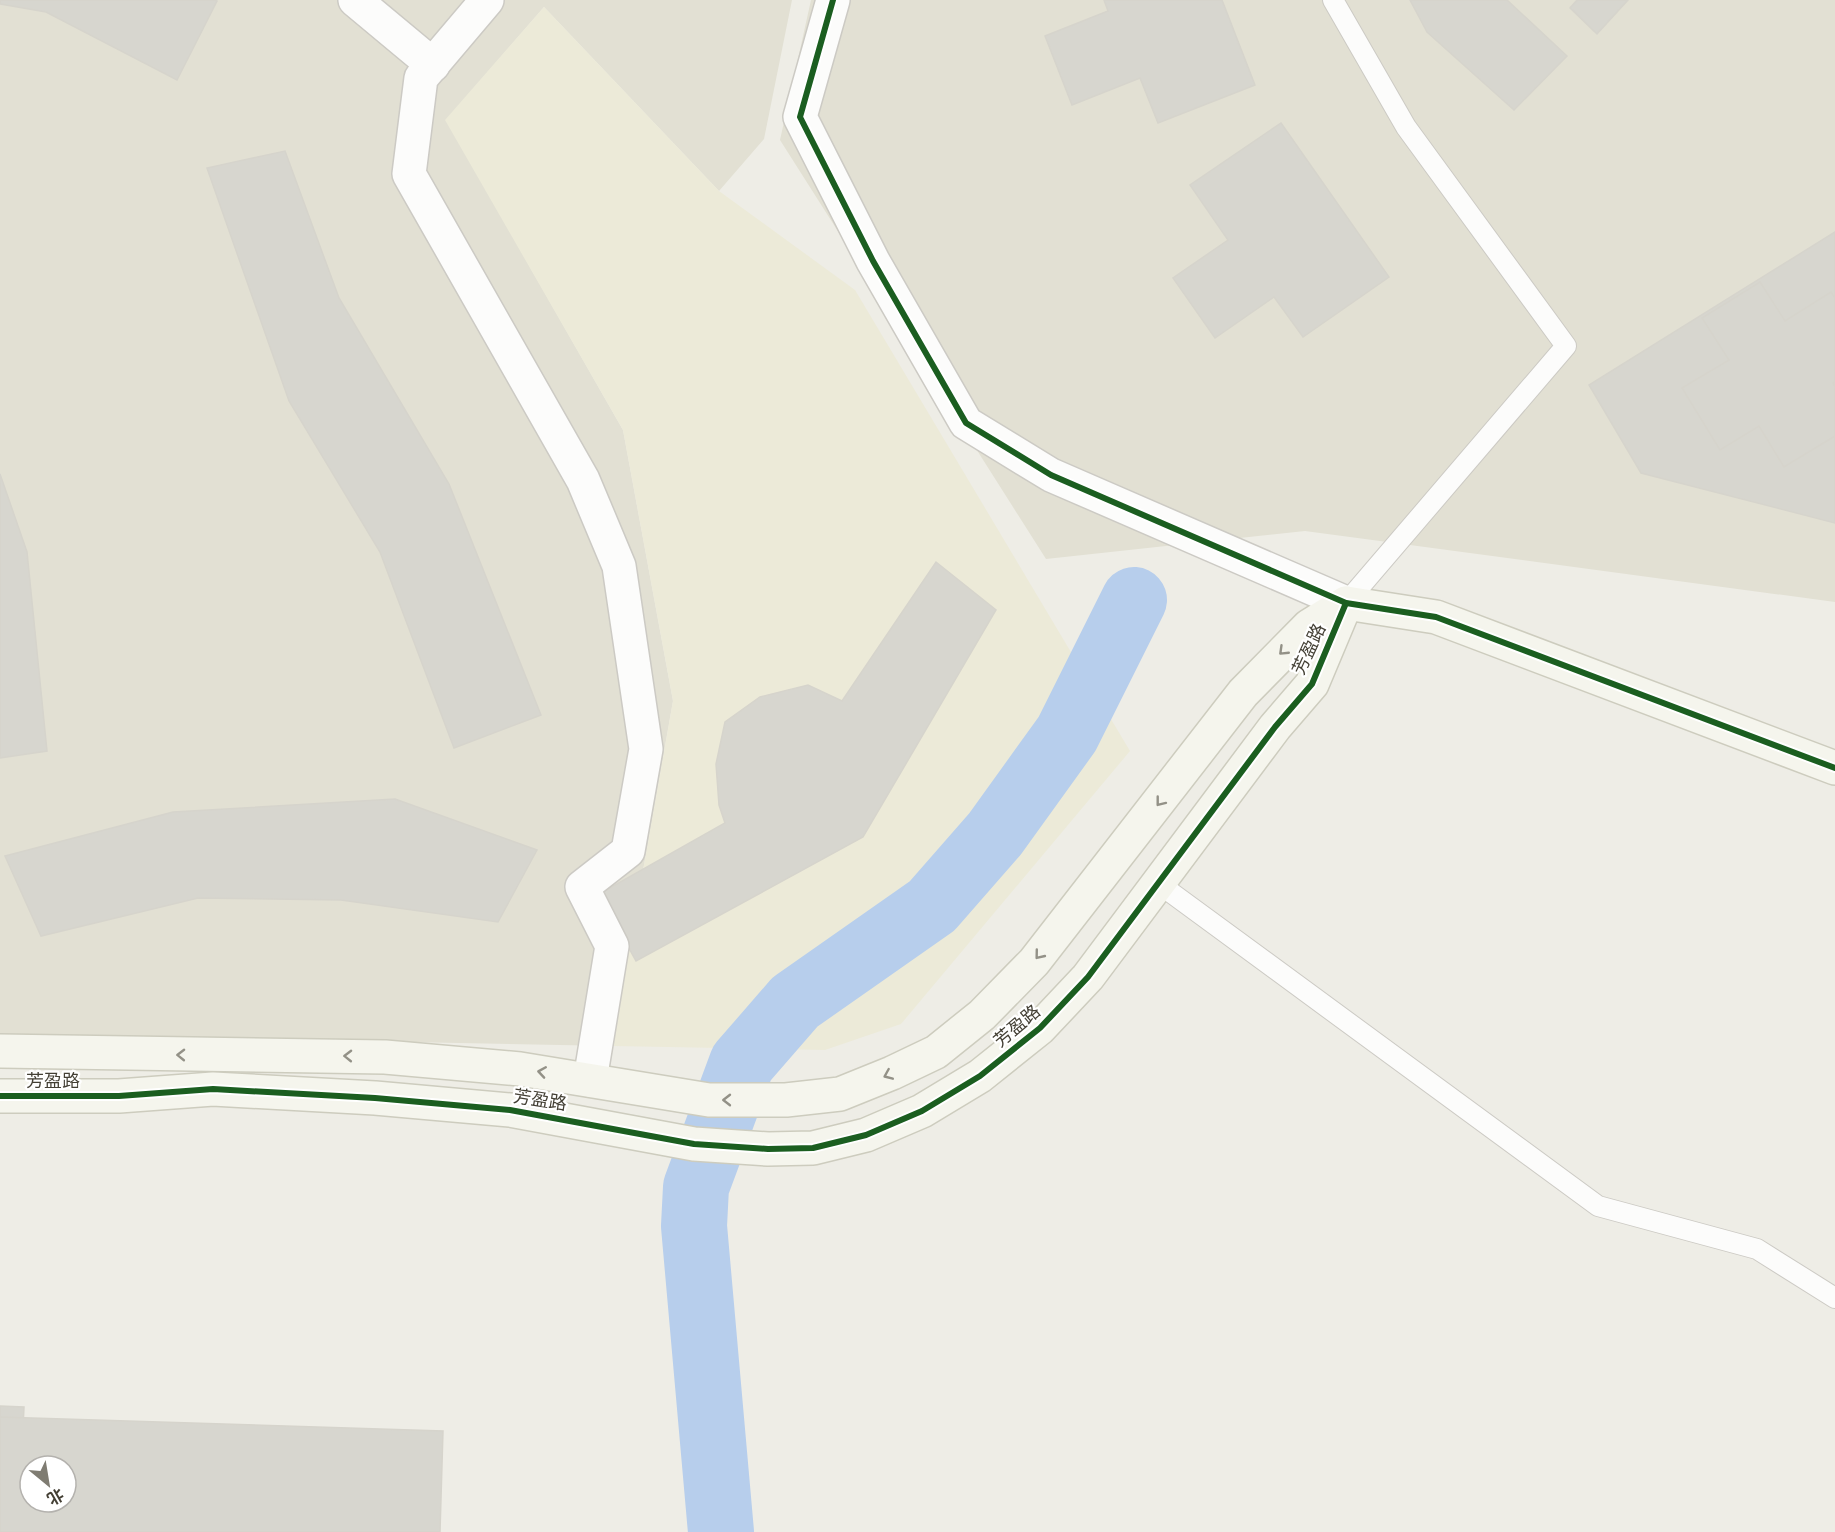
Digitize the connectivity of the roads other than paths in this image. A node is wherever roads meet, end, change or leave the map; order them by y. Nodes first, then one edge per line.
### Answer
1 (355, 0) edge
2 (488, 0) edge
3 (833, 0) edge
4 (1333, 0) edge
5 (433, 64) junction
6 (1346, 603) junction
7 (1835, 768) edge
8 (1158, 883) junction
9 (0, 1051) edge
10 (590, 1080) junction
11 (0, 1096) edge
12 (1835, 1298) edge

1 - 5 street
2 - 5 street
3 - 6 street
4 - 6 lane
5 - 10 street
6 - 7 street
6 - 8 street, 芳盈路
6 -> 10 street, 芳盈路
8 - 11 street, 芳盈路
8 - 12 lane
10 -> 9 street, 芳盈路

